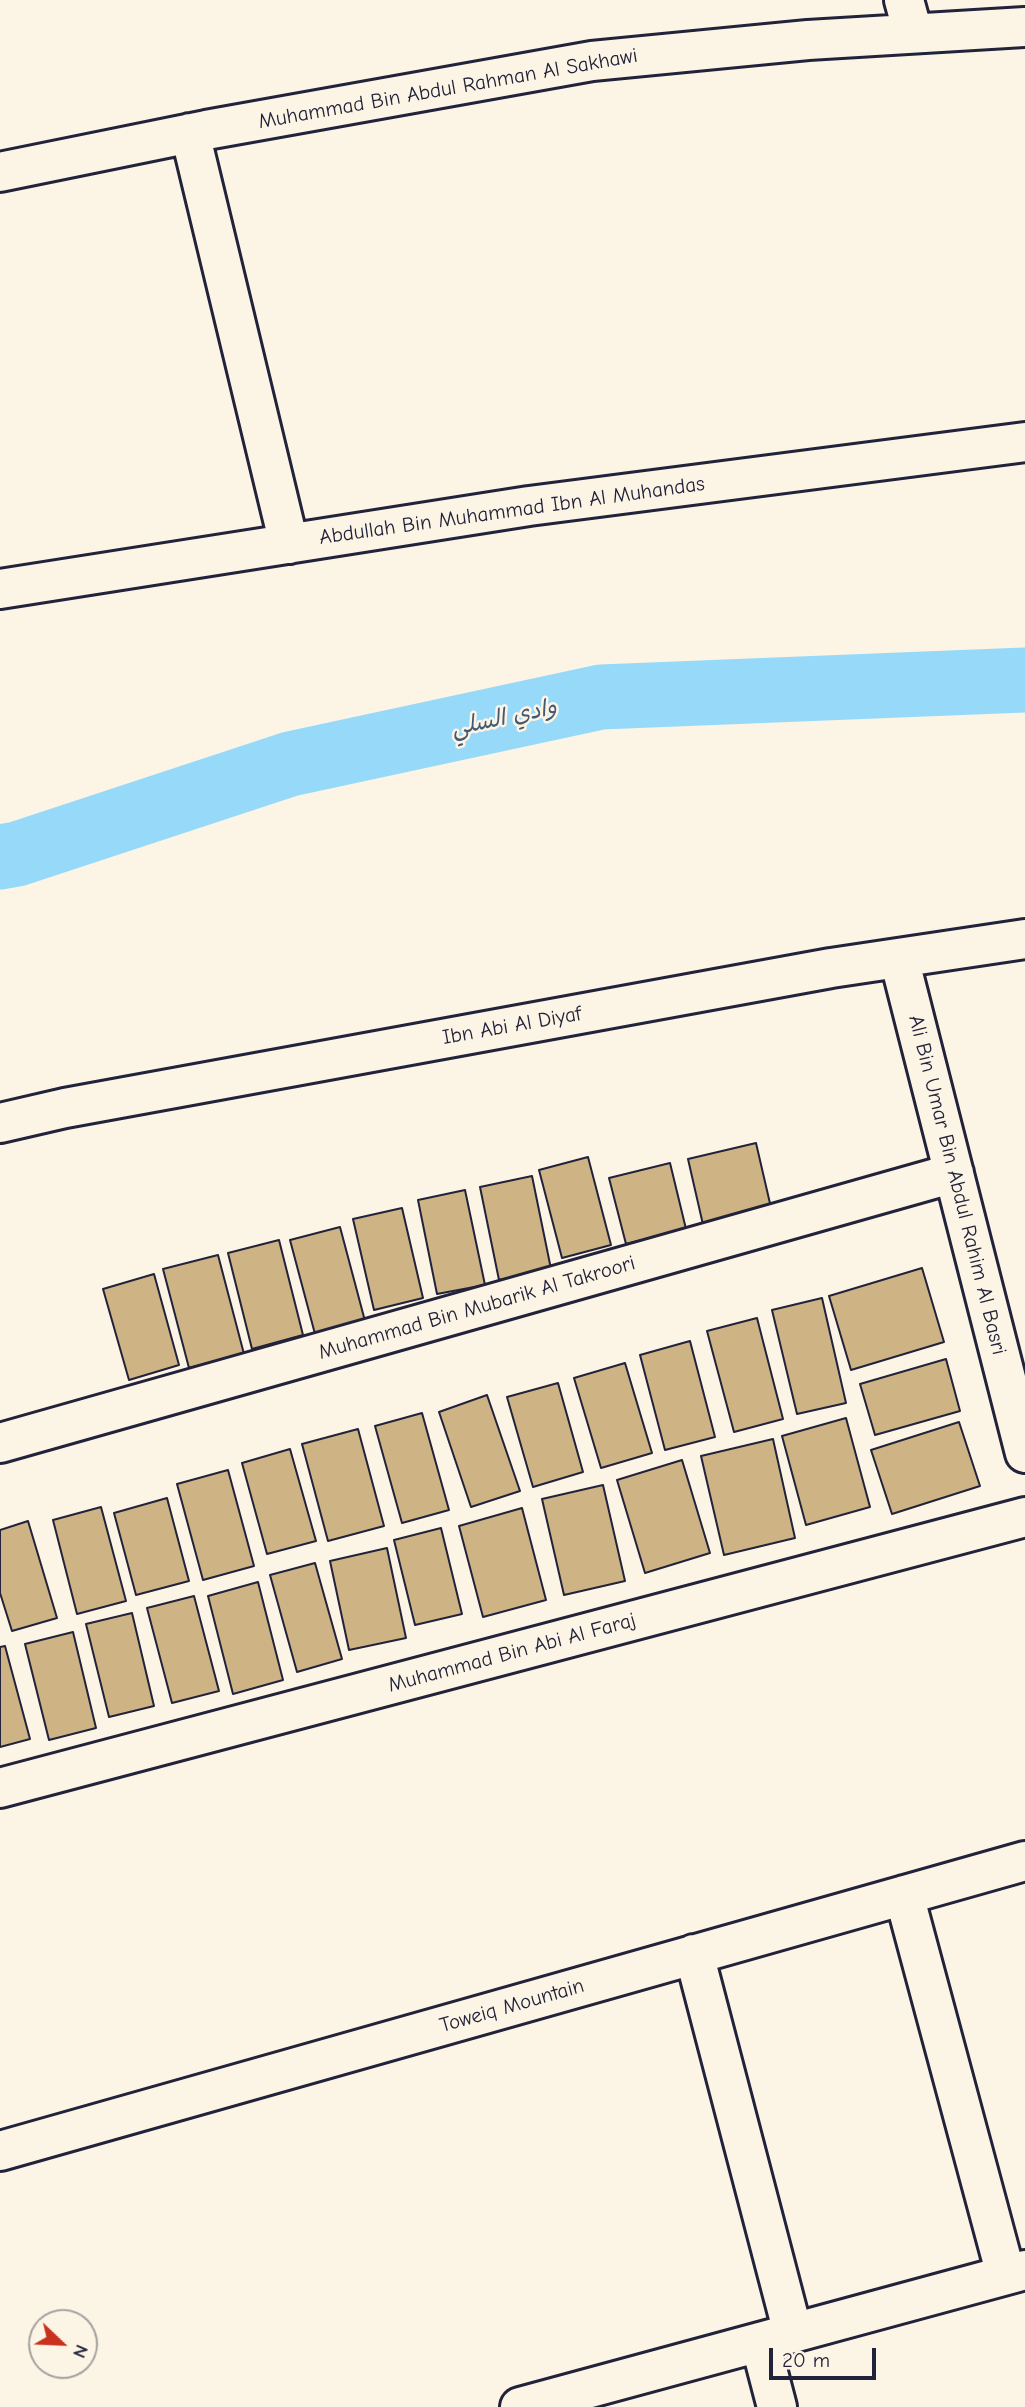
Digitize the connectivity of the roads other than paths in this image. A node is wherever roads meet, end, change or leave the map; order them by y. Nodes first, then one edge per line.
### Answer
1 (909, 17) edge
2 (1025, 27) edge
3 (190, 133) junction
4 (0, 172) edge
5 (1025, 442) edge
6 (289, 544) junction
7 (0, 589) edge
8 (1025, 939) edge
9 (899, 958) junction
10 (0, 1123) edge
11 (954, 1173) junction
12 (0, 1443) edge
13 (1025, 1452) edge
14 (1025, 1517) edge
15 (0, 1788) edge
16 (1025, 1861) edge
17 (904, 1895) junction
18 (694, 1954) junction
19 (0, 2151) edge
20 (1016, 2272) edge
21 (777, 2337) junction
22 (520, 2407) edge
23 (777, 2407) edge

1 - 2 street, Muhammad Bin Abdul Rahman Al Sakhawi
1 - 3 street, Muhammad Bin Abdul Rahman Al Sakhawi
3 - 4 street, Muhammad Bin Abdul Rahman Al Sakhawi
3 - 6 street
5 - 6 street, Abdullah Bin Muhammad Ibn Al Muhandas
6 - 7 street, Abdullah Bin Muhammad Ibn Al Muhandas
8 - 9 street, Ibn Abi Al Diyaf
9 - 10 street, Ibn Abi Al Diyaf
9 - 11 street, Ali Bin Umar Bin Abdul Rahim Al Basri
11 - 12 street, Muhammad Bin Mubarik Al Takroori
11 - 13 street, Ali Bin Umar Bin Abdul Rahim Al Basri
14 - 15 street, Muhammad Bin Abi Al Faraj
16 - 17 street, Toweiq Mountain
17 - 18 street, Toweiq Mountain
17 - 20 street
18 - 19 street, Toweiq Mountain
18 - 21 street
20 - 21 street
21 - 22 street
21 - 23 street

